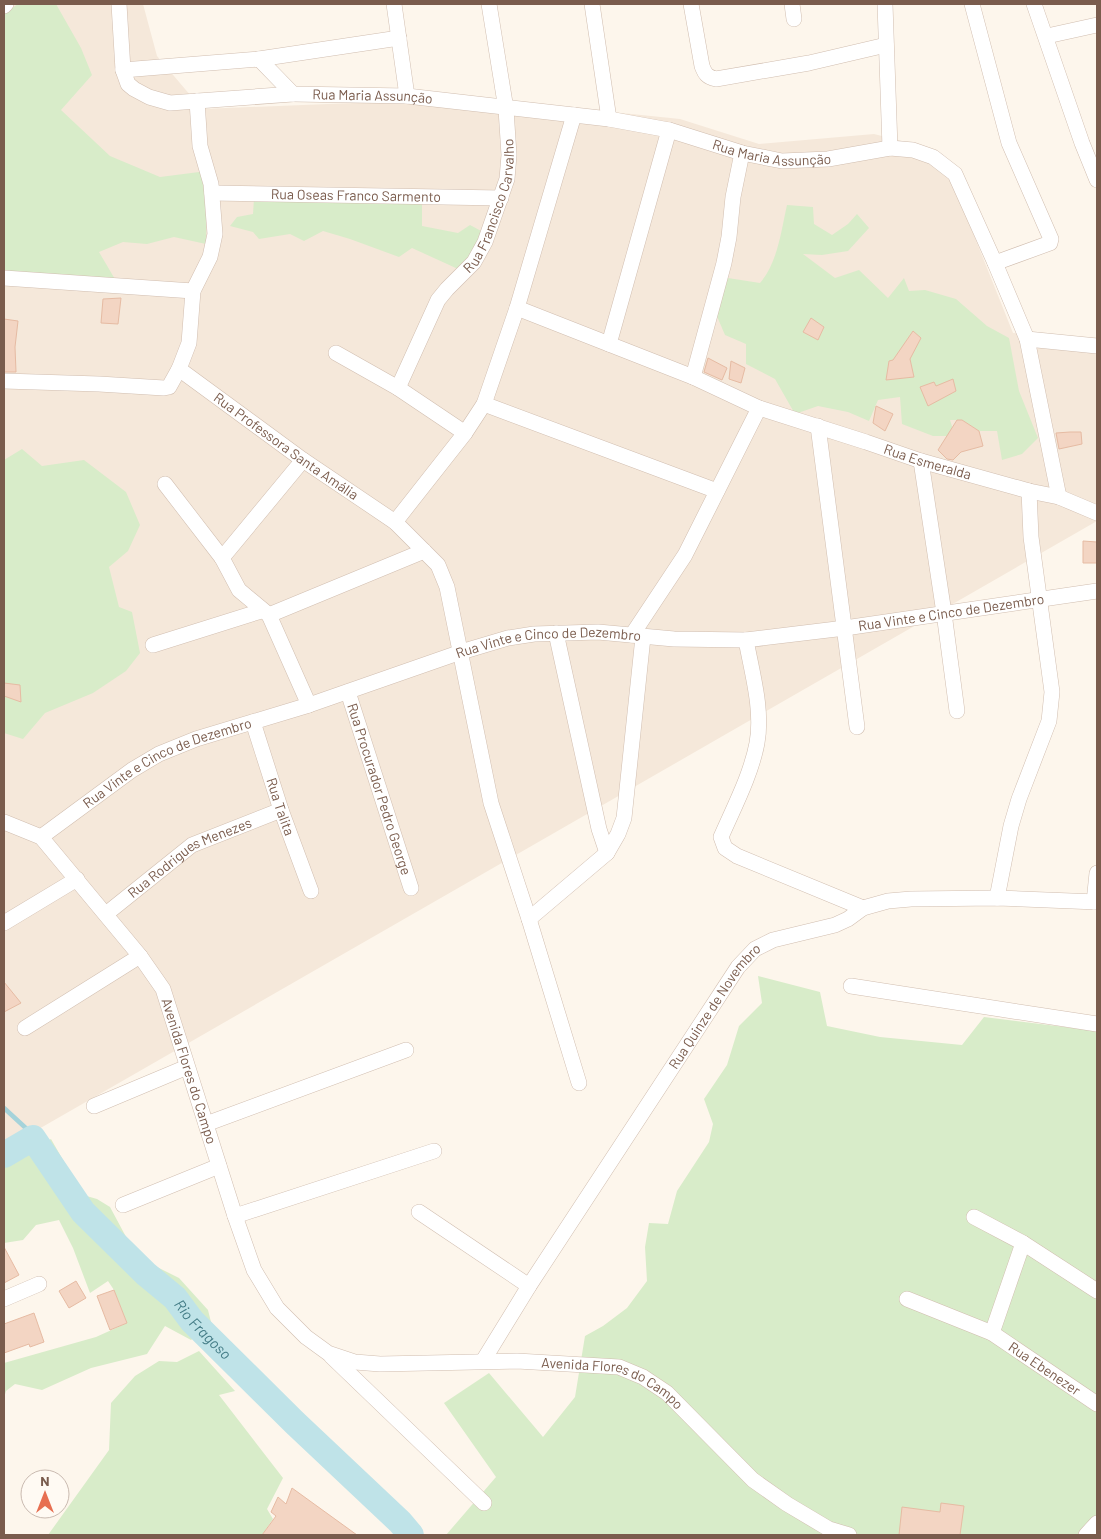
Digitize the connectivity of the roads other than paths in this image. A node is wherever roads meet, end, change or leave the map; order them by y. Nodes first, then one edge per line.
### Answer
1 (119, 4) edge
2 (394, 4) edge
3 (488, 4) edge
4 (592, 4) edge
5 (692, 4) edge
6 (792, 4) edge
7 (885, 4) edge
8 (972, 4) edge
9 (1034, 4) edge
10 (794, 19) dead end
11 (1097, 25) edge
12 (1046, 36) junction
13 (399, 38) junction
14 (886, 45) junction
15 (260, 59) junction
16 (123, 70) junction
17 (293, 94) junction
18 (406, 96) junction
19 (197, 101) junction
20 (506, 109) junction
21 (574, 115) junction
22 (609, 119) junction
23 (669, 130) junction
24 (890, 148) junction
25 (742, 153) junction
26 (1097, 180) edge
27 (212, 193) junction
28 (501, 198) junction
29 (995, 263) junction
30 (4, 278) edge
31 (193, 291) junction
32 (517, 308) junction
33 (1027, 339) junction
34 (609, 344) junction
35 (1097, 346) edge
36 (336, 353) dead end
37 (179, 369) junction
38 (693, 377) junction
39 (4, 381) edge
40 (398, 388) junction
41 (484, 404) junction
42 (758, 408) junction
43 (818, 426) junction
44 (465, 433) junction
45 (303, 460) junction
46 (921, 461) junction
47 (165, 484) dead end
48 (717, 490) junction
49 (1029, 491) junction
50 (1059, 497) junction
51 (1097, 512) edge
52 (395, 522) junction
53 (424, 551) junction
54 (222, 558) junction
55 (1097, 591) edge
56 (1039, 598) junction
57 (265, 613) junction
58 (944, 613) junction
59 (845, 628) junction
60 (556, 633) junction
61 (638, 636) junction
62 (746, 640) junction
63 (152, 645) dead end
64 (461, 652) junction
65 (348, 692) junction
66 (309, 705) junction
67 (957, 711) dead end
68 (253, 722) junction
69 (857, 727) dead end
70 (281, 810) junction
71 (4, 822) edge
72 (41, 837) junction
73 (607, 853) junction
74 (1097, 873) edge
75 (77, 879) junction
76 (411, 888) dead end
77 (311, 891) dead end
78 (998, 898) junction
79 (1096, 902) edge
80 (863, 908) junction
81 (106, 914) junction
82 (529, 919) junction
83 (4, 923) edge
84 (140, 956) junction
85 (851, 986) dead end
86 (1097, 1024) edge
87 (25, 1028) dead end
88 (406, 1050) dead end
89 (188, 1067) junction
90 (579, 1083) dead end
91 (94, 1106) dead end
92 (206, 1124) junction
93 (434, 1152) dead end
94 (219, 1166) junction
95 (123, 1204) dead end
96 (419, 1212) dead end
97 (235, 1216) junction
98 (974, 1217) dead end
99 (1023, 1243) junction
100 (39, 1284) dead end
101 (529, 1286) junction
102 (1097, 1291) edge
103 (4, 1298) edge
104 (908, 1299) dead end
105 (992, 1333) junction
106 (328, 1353) junction
107 (482, 1361) junction
108 (1097, 1404) edge
109 (484, 1503) dead end
110 (1097, 1522) edge
111 (849, 1535) edge
112 (1086, 1535) edge

1 - 16 street
2 - 13 street
3 - 20 street, Rua Francisco Carvalho
4 - 22 street
5 - 14 street
6 - 10 street
7 - 14 street
8 - 29 street
9 - 12 street
11 - 12 street
12 - 26 street
13 - 15 street
13 - 18 street
14 - 24 street
15 - 16 street
15 - 17 street, Rua Maria Assunção
16 - 19 street
17 - 18 street, Rua Maria Assunção
17 - 19 street
18 - 20 street, Rua Maria Assunção
19 - 27 street
20 - 21 street, Rua Maria Assunção
20 - 28 street, Rua Francisco Carvalho
21 - 22 street, Rua Maria Assunção
21 - 32 street
22 - 23 street, Rua Maria Assunção
23 - 25 street, Rua Maria Assunção
23 - 34 street
24 - 25 street, Rua Maria Assunção
24 - 29 street, Rua Maria Assunção
25 - 38 street
27 - 28 street, Rua Oseas Franco Sarmento
27 - 31 street
28 - 40 street, Rua Francisco Carvalho
29 - 33 street, Rua Maria Assunção
30 - 31 street
31 - 37 street
32 - 34 street, Rua Esmeralda
32 - 41 street
33 - 35 street
33 - 50 street, Rua Maria Assunção
34 - 38 street, Rua Esmeralda
36 - 40 street
37 - 39 street
37 - 45 street, Rua Professora Santa Amália
38 - 42 street, Rua Esmeralda
40 - 44 street
41 - 44 street
41 - 48 street
42 - 43 street, Rua Esmeralda
42 - 48 street
43 - 46 street, Rua Esmeralda
43 - 59 street
44 - 52 street
45 - 52 street, Rua Professora Santa Amália
45 - 54 street
46 - 49 street, Rua Esmeralda
46 - 58 street
47 - 54 street
48 - 61 street
49 - 50 street, Rua Esmeralda
49 - 56 street
50 - 51 street, Rua Esmeralda
52 - 53 street, Rua Professora Santa Amália
53 - 57 street
53 - 64 street, Rua Professora Santa Amália
54 - 57 street
55 - 56 street, Rua Vinte e Cinco de Dezembro
56 - 58 street, Rua Vinte e Cinco de Dezembro
56 - 78 street
57 - 63 street
57 - 66 street
58 - 59 street, Rua Vinte e Cinco de Dezembro
58 - 67 street
59 - 62 street, Rua Vinte e Cinco de Dezembro
59 - 69 street
60 - 61 street, Rua Vinte e Cinco de Dezembro
60 - 64 street, Rua Vinte e Cinco de Dezembro
60 - 73 street
61 - 62 street, Rua Vinte e Cinco de Dezembro
61 - 73 street
62 - 80 street
64 - 65 street, Rua Vinte e Cinco de Dezembro
64 - 82 street, Rua Professora Santa Amália
65 - 66 street, Rua Vinte e Cinco de Dezembro
65 - 76 street, Rua Procurador Pedro George
66 - 68 street, Rua Vinte e Cinco de Dezembro
68 - 70 street, Rua Talita
68 - 72 street, Rua Vinte e Cinco de Dezembro
70 - 77 street, Rua Talita
70 - 81 street, Rua Rodrigues Menezes
71 - 72 street, Avenida Flores do Campo
72 - 75 street, Avenida Flores do Campo
73 - 82 street
74 - 79 street
75 - 81 street, Avenida Flores do Campo
75 - 83 street
78 - 79 street, Rua Quinze de Novembro
78 - 80 street, Rua Quinze de Novembro
80 - 101 street, Rua Quinze de Novembro
81 - 84 street, Avenida Flores do Campo
82 - 90 street, Rua Professora Santa Amália
84 - 87 street
84 - 89 street, Avenida Flores do Campo
85 - 86 street
88 - 92 street
89 - 91 street
89 - 92 street, Avenida Flores do Campo
92 - 94 street, Avenida Flores do Campo
93 - 97 street
94 - 95 street
94 - 97 street, Avenida Flores do Campo
96 - 101 street
97 - 106 street, Avenida Flores do Campo
98 - 99 street
99 - 102 street
99 - 105 street
100 - 103 street
101 - 107 street, Rua Quinze de Novembro
104 - 105 street, Rua Ebenezer
105 - 108 street, Rua Ebenezer
106 - 107 street, Avenida Flores do Campo
106 - 109 street, Avenida Flores do Campo
107 - 111 street, Avenida Flores do Campo
110 - 112 street

